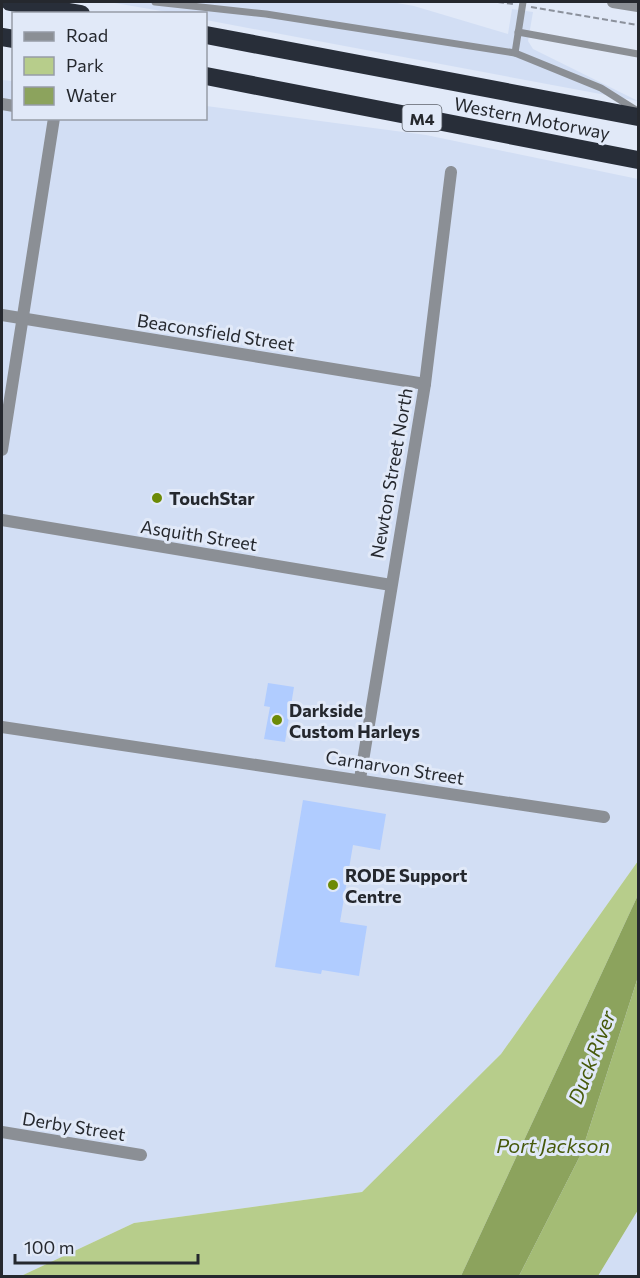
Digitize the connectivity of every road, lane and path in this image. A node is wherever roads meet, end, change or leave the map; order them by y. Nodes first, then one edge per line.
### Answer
1 (10, 2) edge
2 (155, 2) edge
3 (498, 2) edge
4 (612, 2) edge
5 (523, 3) edge
6 (639, 6) edge
7 (69, 12) edge
8 (639, 24) edge
9 (518, 32) junction
10 (207, 35) edge
11 (515, 53) junction
12 (639, 54) edge
13 (207, 76) edge
14 (639, 112) edge
15 (639, 117) edge
16 (54, 120) edge
17 (639, 160) edge
18 (451, 172) dead end
19 (2, 315) edge
20 (22, 319) junction
21 (425, 384) junction
22 (2, 450) edge
23 (2, 520) edge
24 (391, 585) junction
25 (2, 727) edge
26 (360, 779) junction
27 (604, 817) dead end
28 (2, 1132) edge
29 (141, 1155) dead end

1 - 7 highway
2 - 11 lane
3 - 5 path
4 - 6 street
5 - 8 path
5 - 9 lane
9 - 11 lane
9 - 12 lane
10 - 15 highway, Western Motorway / M4
11 - 14 lane
13 - 17 highway, Western Motorway / M4
16 - 20 street
18 - 21 street, Newton Street North
19 - 20 street, Beaconsfield Street
20 - 21 street, Beaconsfield Street
20 - 22 street
21 - 24 street, Newton Street North
23 - 24 street, Asquith Street
24 - 26 street, Newton Street North
25 - 26 street, Carnarvon Street
26 - 27 street, Carnarvon Street
28 - 29 street, Derby Street

